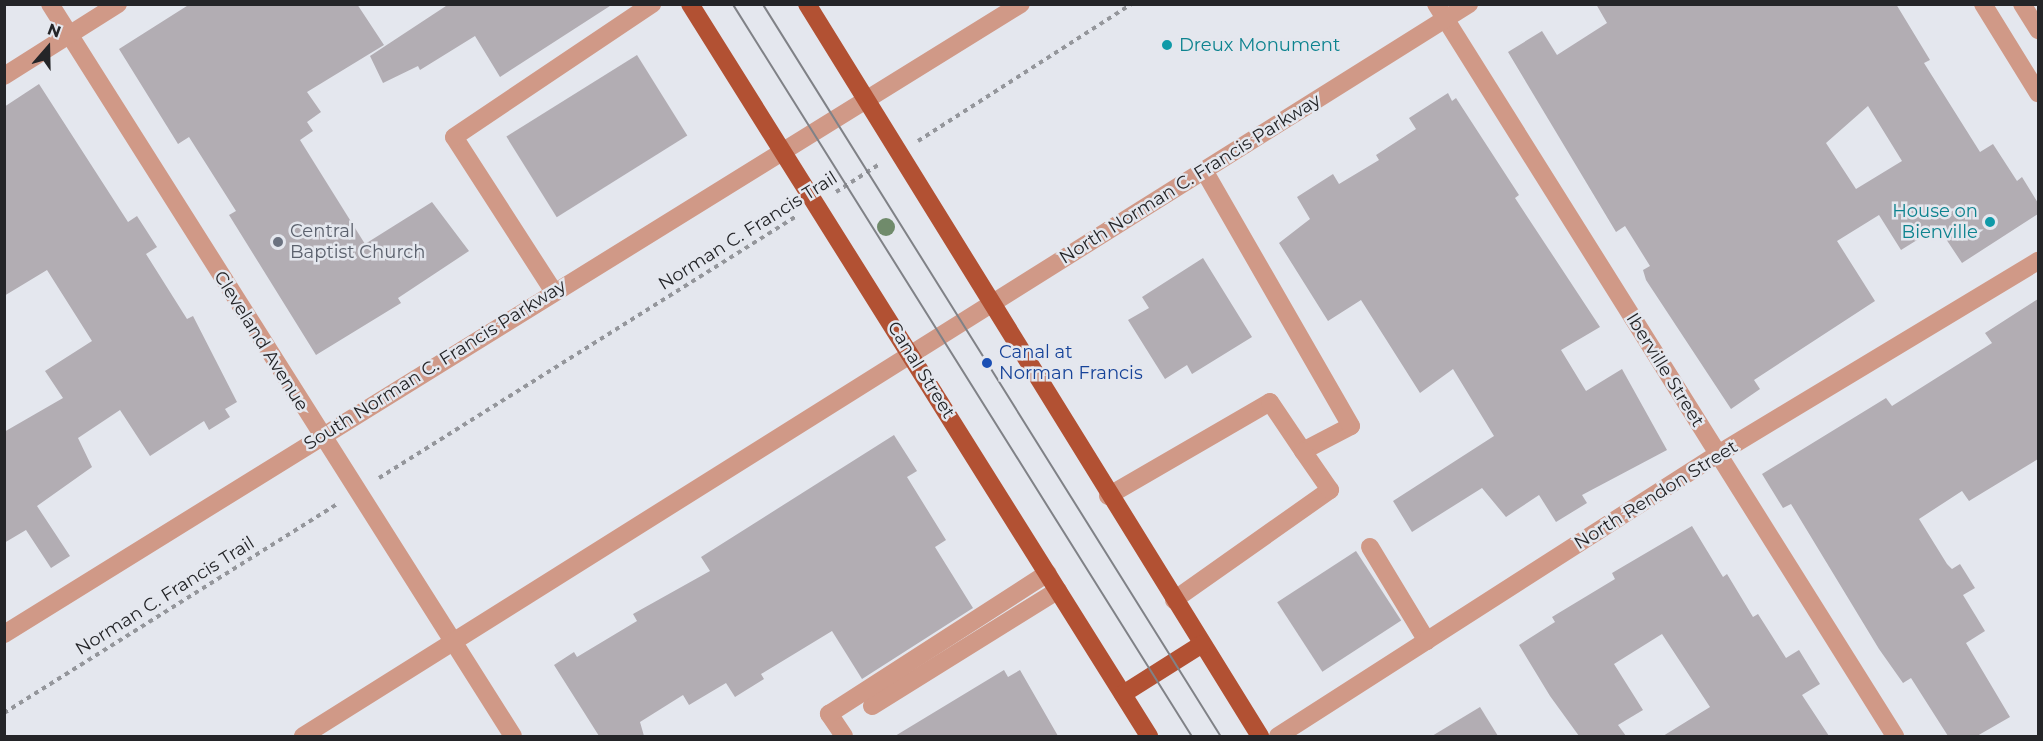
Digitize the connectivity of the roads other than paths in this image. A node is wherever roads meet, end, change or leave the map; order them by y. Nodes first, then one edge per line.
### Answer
1 (50, 4) edge
2 (118, 4) edge
3 (652, 4) edge
4 (690, 4) edge
5 (807, 4) edge
6 (1021, 4) edge
7 (1468, 4) edge
8 (1983, 4) edge
9 (2022, 4) edge
10 (1440, 12) edge
11 (2038, 30) edge
12 (69, 35) junction
13 (4, 76) edge
14 (2038, 93) edge
15 (869, 101) junction
16 (783, 151) junction
17 (1204, 170) junction
18 (2038, 261) edge
19 (554, 292) junction
20 (991, 302) junction
21 (911, 353) junction
22 (321, 435) junction
23 (1304, 451) junction
24 (1718, 454) junction
25 (1108, 496) junction
26 (1370, 547) dead end
27 (1048, 573) junction
28 (1058, 590) junction
29 (1174, 600) junction
30 (4, 634) edge
31 (1427, 641) junction
32 (455, 642) junction
33 (1202, 644) junction
34 (1123, 694) junction
35 (872, 706) dead end
36 (303, 736) edge
37 (513, 736) edge
38 (844, 736) edge
39 (1149, 736) edge
40 (1260, 736) edge
41 (1278, 736) edge
42 (1895, 736) edge

1 - 12 street, Cleveland Avenue
2 - 12 street
3 - 19 street
4 - 16 main road, Canal Street
5 - 15 main road
6 - 15 street
7 - 10 street, North Norman C. Francis Parkway
8 - 14 street
9 - 11 street
10 - 17 street, North Norman C. Francis Parkway
10 - 24 street, Iberville Street
12 - 13 street
12 - 22 street, Cleveland Avenue
15 - 16 street, South Norman C. Francis Parkway
15 - 20 main road
16 - 19 street, South Norman C. Francis Parkway
16 - 21 main road, Canal Street
17 - 20 street, North Norman C. Francis Parkway
17 - 23 street
18 - 24 street, North Rendon Street
19 - 22 street, South Norman C. Francis Parkway
20 - 21 street, North Norman C. Francis Parkway
20 - 25 main road
21 - 27 main road, Canal Street
21 - 32 street
22 - 30 street, South Norman C. Francis Parkway
22 - 32 street, Cleveland Avenue
23 - 25 street
23 - 29 street
24 - 31 street, North Rendon Street
24 - 42 street, Iberville Street
25 - 29 main road
26 - 31 street
27 - 28 main road, Canal Street
27 - 38 street
28 - 34 main road, Canal Street
28 - 35 street
29 - 33 main road
31 - 41 street, North Rendon Street
32 - 36 street
32 - 37 street, Cleveland Avenue
33 - 34 main road
33 - 40 main road
34 - 39 main road, Canal Street

